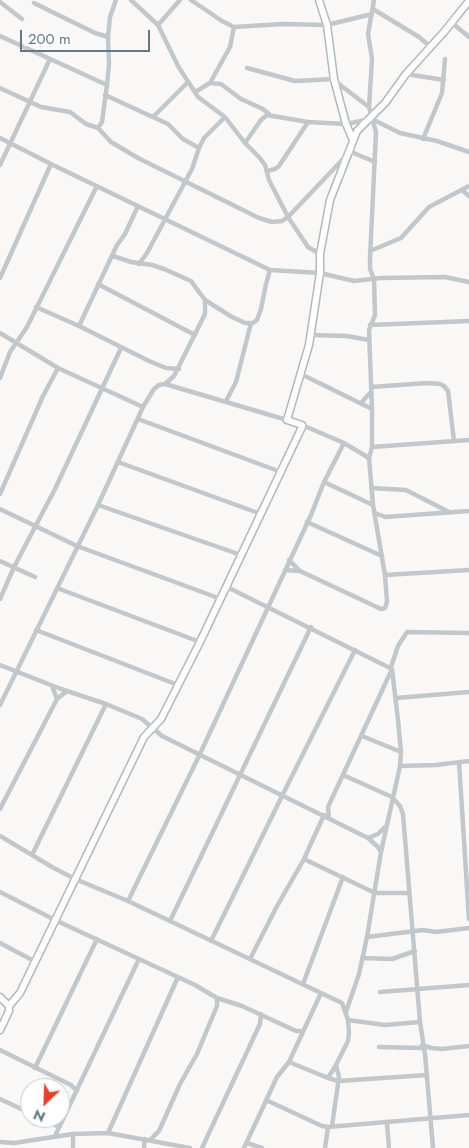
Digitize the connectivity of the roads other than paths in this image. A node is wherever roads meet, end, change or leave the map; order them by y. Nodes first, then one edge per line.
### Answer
1 (116, 0) edge
2 (131, 0) edge
3 (180, 0) edge
4 (191, 0) edge
5 (319, 0) edge
6 (374, 0) edge
7 (0, 2) edge
8 (469, 2) edge
9 (34, 3) dead end
10 (372, 11) junction
11 (22, 19) dead end
12 (452, 23) junction
13 (158, 24) junction
14 (327, 25) junction
15 (234, 27) junction
16 (0, 36) edge
17 (108, 37) junction
18 (469, 37) edge
19 (432, 46) junction
20 (50, 59) junction
21 (445, 59) dead end
22 (247, 68) dead end
23 (406, 74) junction
24 (334, 80) junction
25 (444, 80) junction
26 (188, 82) junction
27 (210, 83) junction
28 (107, 85) junction
29 (0, 88) edge
30 (195, 92) junction
31 (105, 94) junction
32 (30, 102) junction
33 (369, 107) junction
34 (269, 114) junction
35 (153, 117) junction
36 (225, 117) junction
37 (370, 119) junction
38 (308, 122) junction
39 (346, 124) junction
40 (98, 128) junction
41 (0, 138) edge
42 (423, 139) junction
43 (353, 140) junction
44 (10, 143) junction
45 (245, 143) junction
46 (199, 148) junction
47 (349, 152) junction
48 (469, 152) edge
49 (375, 162) junction
50 (51, 164) junction
51 (0, 166) edge
52 (267, 171) junction
53 (185, 180) junction
54 (97, 186) junction
55 (469, 186) edge
56 (462, 190) junction
57 (469, 196) edge
58 (138, 206) junction
59 (288, 217) junction
60 (164, 219) junction
61 (370, 251) junction
62 (320, 254) junction
63 (113, 256) junction
64 (139, 264) junction
65 (270, 270) junction
66 (320, 273) junction
67 (0, 278) edge
68 (374, 280) junction
69 (469, 282) edge
70 (98, 284) junction
71 (205, 300) junction
72 (36, 307) junction
73 (469, 321) edge
74 (251, 323) junction
75 (370, 325) junction
76 (79, 326) junction
77 (0, 334) edge
78 (195, 335) junction
79 (310, 335) junction
80 (5, 337) junction
81 (20, 337) junction
82 (369, 340) junction
83 (16, 344) junction
84 (121, 348) junction
85 (58, 368) junction
86 (179, 368) junction
87 (301, 374) junction
88 (0, 378) edge
89 (165, 384) junction
90 (103, 390) junction
91 (371, 390) junction
92 (226, 401) junction
93 (361, 403) junction
94 (143, 407) junction
95 (372, 409) junction
96 (138, 419) junction
97 (287, 420) junction
98 (302, 425) junction
99 (469, 440) edge
100 (454, 441) junction
101 (344, 443) junction
102 (372, 446) junction
103 (369, 458) junction
104 (118, 462) junction
105 (281, 472) junction
106 (324, 482) junction
107 (371, 488) junction
108 (0, 494) edge
109 (98, 505) junction
110 (373, 505) junction
111 (0, 510) edge
112 (469, 511) edge
113 (450, 512) junction
114 (375, 513) junction
115 (261, 514) junction
116 (385, 517) junction
117 (308, 522) junction
118 (36, 525) junction
119 (377, 525) junction
120 (77, 546) junction
121 (241, 555) junction
122 (382, 556) junction
123 (289, 560) junction
124 (0, 561) edge
125 (14, 567) junction
126 (285, 570) junction
127 (469, 570) edge
128 (300, 571) junction
129 (385, 575) junction
130 (35, 577) dead end
131 (227, 587) junction
132 (57, 588) junction
133 (221, 598) junction
134 (0, 599) edge
135 (268, 608) junction
136 (311, 628) junction
137 (36, 630) junction
138 (469, 633) edge
139 (200, 642) junction
140 (355, 650) junction
141 (0, 664) edge
142 (392, 668) junction
143 (16, 672) junction
144 (178, 684) junction
145 (52, 686) junction
146 (67, 691) junction
147 (469, 692) edge
148 (396, 698) junction
149 (57, 699) junction
150 (106, 704) junction
151 (0, 705) edge
152 (153, 728) junction
153 (362, 736) junction
154 (401, 752) junction
155 (199, 756) junction
156 (469, 761) edge
157 (460, 762) junction
158 (400, 766) junction
159 (343, 775) junction
160 (240, 776) junction
161 (282, 796) junction
162 (392, 797) junction
163 (328, 807) junction
164 (0, 809) edge
165 (318, 812) junction
166 (324, 815) junction
167 (329, 818) junction
168 (386, 827) junction
169 (0, 836) edge
170 (466, 836) edge
171 (368, 838) junction
172 (381, 852) junction
173 (32, 855) junction
174 (304, 859) junction
175 (343, 877) junction
176 (75, 879) junction
177 (0, 892) edge
178 (375, 893) junction
179 (409, 893) junction
180 (128, 901) junction
181 (469, 919) edge
182 (55, 920) junction
183 (170, 921) junction
184 (469, 928) edge
185 (412, 931) junction
186 (367, 937) junction
187 (97, 939) junction
188 (211, 941) junction
189 (0, 943) edge
190 (415, 951) junction
191 (363, 958) junction
192 (139, 959) junction
193 (250, 959) junction
194 (34, 960) junction
195 (178, 977) junction
196 (303, 984) junction
197 (469, 985) edge
198 (418, 988) junction
199 (380, 992) dead end
200 (321, 993) junction
201 (0, 997) edge
202 (217, 998) junction
203 (224, 1000) junction
204 (350, 1000) junction
205 (342, 1003) junction
206 (9, 1006) junction
207 (217, 1006) junction
208 (346, 1012) junction
209 (261, 1014) junction
210 (267, 1018) junction
211 (348, 1020) junction
212 (420, 1022) junction
213 (260, 1024) junction
214 (0, 1030) edge
215 (296, 1031) junction
216 (303, 1031) junction
217 (299, 1038) junction
218 (423, 1046) junction
219 (469, 1046) edge
220 (379, 1047) dead end
221 (431, 1048) junction
222 (0, 1050) edge
223 (425, 1054) junction
224 (289, 1062) junction
225 (336, 1065) junction
226 (35, 1068) junction
227 (426, 1075) junction
228 (328, 1078) junction
229 (338, 1081) junction
230 (80, 1083) junction
231 (71, 1085) junction
232 (77, 1091) junction
233 (0, 1098) edge
234 (266, 1100) junction
235 (70, 1105) edge
236 (20, 1108) edge
237 (469, 1115) edge
238 (430, 1119) junction
239 (387, 1123) junction
240 (330, 1127) junction
241 (59, 1128) edge
242 (159, 1131) junction
243 (108, 1133) junction
244 (73, 1134) junction
245 (55, 1136) junction
246 (147, 1140) junction
247 (29, 1141) junction
248 (0, 1142) edge
249 (165, 1143) junction
250 (6, 1145) edge
251 (246, 1145) edge
252 (30, 1148) edge
253 (73, 1148) edge
254 (144, 1148) edge
255 (190, 1148) edge
256 (202, 1148) edge
257 (262, 1148) edge
258 (324, 1148) edge
259 (389, 1148) edge
260 (434, 1148) edge

1 - 17 street
2 - 13 street
3 - 13 street
4 - 15 street
5 - 14 street
6 - 10 street
7 - 11 street
8 - 12 street
9 - 17 street
10 - 14 street
10 - 19 street
10 - 33 street
12 - 18 street
12 - 19 street
13 - 26 street
14 - 15 street
14 - 24 street
15 - 27 street
16 - 20 street
17 - 28 street
19 - 23 street
20 - 28 street
20 - 32 street
21 - 25 street
22 - 24 street
23 - 25 street
23 - 37 street
24 - 33 street
24 - 39 street
25 - 42 street
26 - 30 street
26 - 35 street
27 - 30 street
27 - 34 street
28 - 31 street
29 - 32 street
30 - 36 street
31 - 35 street
31 - 40 street
32 - 40 street
32 - 44 street
33 - 37 street
34 - 38 street
34 - 45 street
35 - 46 street
36 - 45 street
36 - 46 street
37 - 39 street
37 - 42 street
37 - 43 street
37 - 49 street
38 - 39 street
38 - 52 street
39 - 43 street
40 - 53 street
41 - 44 street
42 - 48 street
43 - 47 street
44 - 50 street
44 - 51 street
45 - 52 street
46 - 53 street
47 - 49 street
47 - 59 street
47 - 62 street
49 - 61 street
50 - 54 street
50 - 67 street
52 - 59 street
53 - 59 street
53 - 60 street
54 - 58 street
54 - 72 street
55 - 56 street
56 - 57 street
56 - 61 street
58 - 60 street
58 - 63 street
59 - 62 street
60 - 64 street
60 - 65 street
61 - 68 street
62 - 66 street
63 - 64 street
63 - 70 street
64 - 71 street
65 - 66 street
65 - 74 street
66 - 68 street
66 - 79 street
68 - 69 street
68 - 75 street
70 - 76 street
70 - 78 street
71 - 74 street
71 - 78 street
72 - 76 street
72 - 81 street
73 - 75 street
74 - 92 street
75 - 82 street
76 - 84 street
77 - 80 street
78 - 86 street
79 - 82 street
79 - 87 street
80 - 81 street
80 - 83 street
81 - 83 street
82 - 91 street
83 - 85 street
83 - 88 street
84 - 86 street
84 - 90 street
85 - 90 street
85 - 108 street
86 - 89 street
87 - 93 street
87 - 97 street
89 - 92 street
89 - 94 street
90 - 94 street
90 - 118 street
91 - 93 street
91 - 95 street
91 - 100 street
92 - 97 street
93 - 95 street
94 - 96 street
95 - 102 street
96 - 104 street
96 - 105 street
97 - 98 street
98 - 101 street
98 - 105 street
99 - 100 street
100 - 102 street
101 - 103 street
101 - 106 street
102 - 103 street
103 - 107 street
104 - 109 street
104 - 115 street
105 - 115 street
106 - 110 street
106 - 117 street
107 - 110 street
107 - 113 street
109 - 120 street
109 - 121 street
110 - 114 street
111 - 118 street
112 - 113 street
113 - 116 street
114 - 116 street
114 - 119 street
115 - 121 street
116 - 119 street
117 - 122 street
117 - 123 street
118 - 120 street
118 - 125 street
119 - 122 street
120 - 132 street
120 - 133 street
121 - 131 street
122 - 129 street
123 - 126 street
123 - 128 street
124 - 125 street
125 - 130 street
125 - 134 street
126 - 128 street
126 - 135 street
127 - 129 street
128 - 129 street
131 - 133 street
131 - 135 street
132 - 137 street
132 - 139 street
133 - 139 street
135 - 136 street
135 - 155 street
136 - 140 street
136 - 160 street
137 - 143 street
137 - 144 street
138 - 142 street
139 - 144 street
140 - 142 street
140 - 161 street
141 - 143 street
142 - 148 street
142 - 153 street
143 - 145 street
143 - 151 street
144 - 152 street
145 - 146 street
145 - 149 street
146 - 149 street
146 - 150 street
147 - 148 street
148 - 154 street
149 - 164 street
150 - 152 street
150 - 173 street
152 - 155 street
152 - 176 street
153 - 154 street
153 - 159 street
154 - 158 street
155 - 160 street
155 - 180 street
156 - 157 street
157 - 158 street
157 - 170 street
158 - 162 street
159 - 162 street
159 - 163 street
160 - 161 street
160 - 183 street
161 - 165 street
161 - 188 street
162 - 168 street
162 - 179 street
163 - 165 street
163 - 167 street
165 - 166 street
166 - 167 street
166 - 174 street
167 - 171 street
168 - 171 street
168 - 172 street
169 - 173 street
170 - 181 street
171 - 172 street
172 - 178 street
173 - 176 street
174 - 175 street
174 - 193 street
175 - 178 street
175 - 196 street
176 - 180 street
176 - 182 street
177 - 182 street
178 - 179 street
178 - 186 street
179 - 185 street
180 - 183 street
182 - 187 street
182 - 194 street
183 - 188 street
184 - 185 street
185 - 186 street
185 - 190 street
186 - 191 street
187 - 192 street
187 - 226 street
188 - 193 street
189 - 194 street
190 - 191 street
190 - 198 street
191 - 204 street
192 - 195 street
192 - 230 street
193 - 196 street
194 - 206 street
195 - 202 street
195 - 243 street
196 - 200 street
197 - 198 street
198 - 199 street
198 - 212 street
200 - 205 street
200 - 216 street
201 - 206 street
202 - 203 street
202 - 207 street
203 - 207 street
203 - 209 street
204 - 205 street
204 - 208 street
205 - 208 street
206 - 214 street
207 - 242 street
208 - 211 street
209 - 210 street
209 - 213 street
210 - 213 street
210 - 215 street
211 - 212 street
211 - 225 street
212 - 218 street
213 - 256 street
215 - 216 street
215 - 217 street
216 - 217 street
217 - 224 street
218 - 220 street
218 - 221 street
218 - 223 street
219 - 221 street
221 - 223 street
222 - 226 street
223 - 227 street
224 - 228 street
224 - 234 street
225 - 228 street
225 - 229 street
226 - 231 street
227 - 229 street
227 - 238 street
228 - 229 street
229 - 240 street
230 - 231 street
230 - 232 street
231 - 232 street
232 - 235 street
233 - 236 street
234 - 240 street
234 - 251 street
237 - 238 street
238 - 239 street
238 - 260 street
239 - 240 street
239 - 259 street
240 - 258 street
241 - 245 street
242 - 246 street
242 - 249 street
243 - 244 street
243 - 246 street
244 - 245 street
244 - 253 street
245 - 247 street
246 - 249 street
246 - 254 street
247 - 250 street
247 - 252 street
248 - 250 street
249 - 255 street
251 - 257 street

